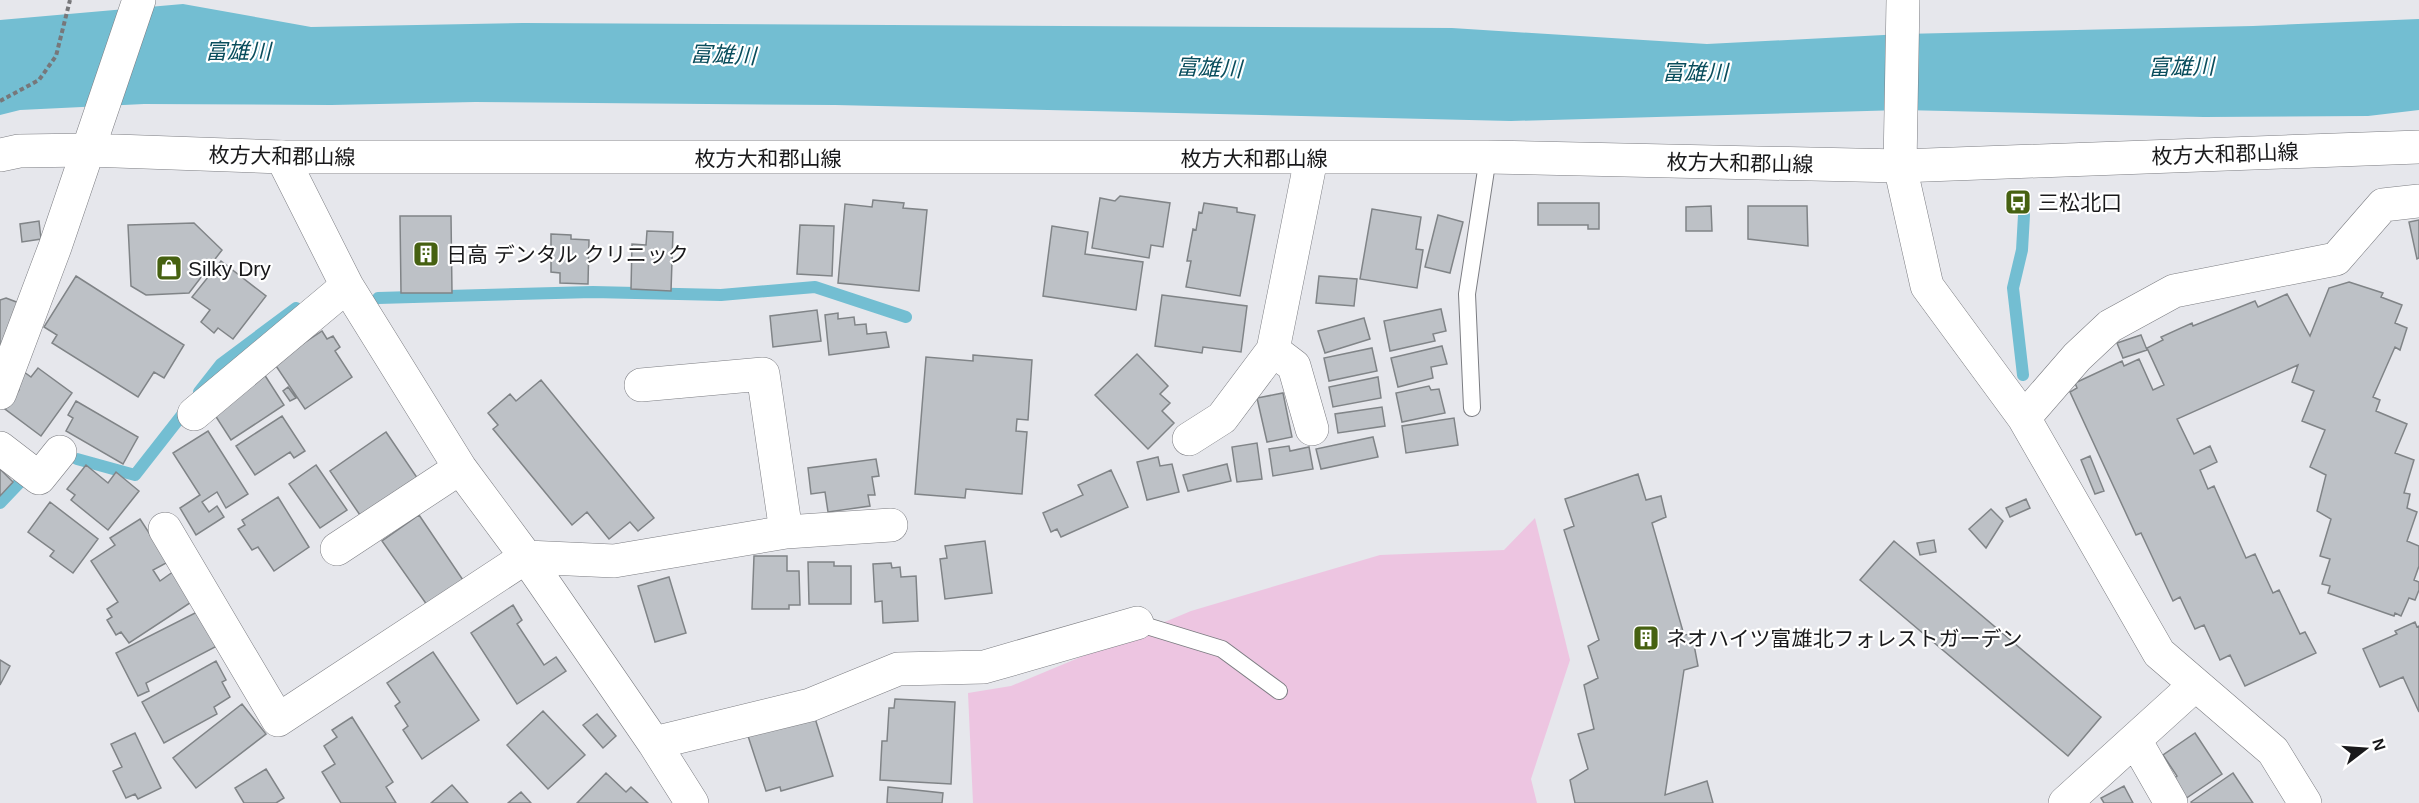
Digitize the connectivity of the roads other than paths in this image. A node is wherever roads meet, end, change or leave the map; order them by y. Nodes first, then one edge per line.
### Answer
1 (139, 0) edge
2 (1904, 0) edge
3 (2419, 147) edge
4 (88, 150) junction
5 (0, 155) edge
6 (282, 157) junction
7 (1488, 157) junction
8 (1311, 159) junction
9 (1900, 166) junction
10 (2419, 201) edge
11 (347, 285) junction
12 (1273, 350) junction
13 (641, 385) dead end
14 (0, 393) edge
15 (1472, 408) dead end
16 (194, 414) dead end
17 (2024, 418) junction
18 (1312, 429) dead end
19 (1188, 439) dead end
20 (0, 448) edge
21 (60, 452) dead end
22 (460, 468) junction
23 (891, 525) dead end
24 (165, 529) dead end
25 (786, 532) junction
26 (337, 549) dead end
27 (526, 557) junction
28 (1137, 624) joint
29 (2195, 685) junction
30 (1279, 691) dead end
31 (2135, 740) junction
32 (654, 743) junction
33 (692, 803) edge
34 (2065, 803) edge
35 (2171, 803) edge
36 (2305, 803) edge

1 - 4 street
2 - 9 street
3 - 9 street, 枚方大和郡山線
4 - 5 street, 枚方大和郡山線
4 - 6 street, 枚方大和郡山線
4 - 14 street
6 - 8 street, 枚方大和郡山線
6 - 11 street
7 - 8 street, 枚方大和郡山線
7 - 9 street, 枚方大和郡山線
7 - 15 lane
8 - 12 street
9 - 17 street
10 - 17 street
11 - 16 street
11 - 22 street
12 - 18 street
12 - 19 street
13 - 25 street
17 - 29 street
20 - 21 street
22 - 26 street
22 - 27 street
23 - 25 street
24 - 27 street
25 - 27 street
27 - 32 street
28 - 30 lane
28 - 32 street
29 - 31 street
29 - 36 street
31 - 34 street
31 - 35 street
32 - 33 street

